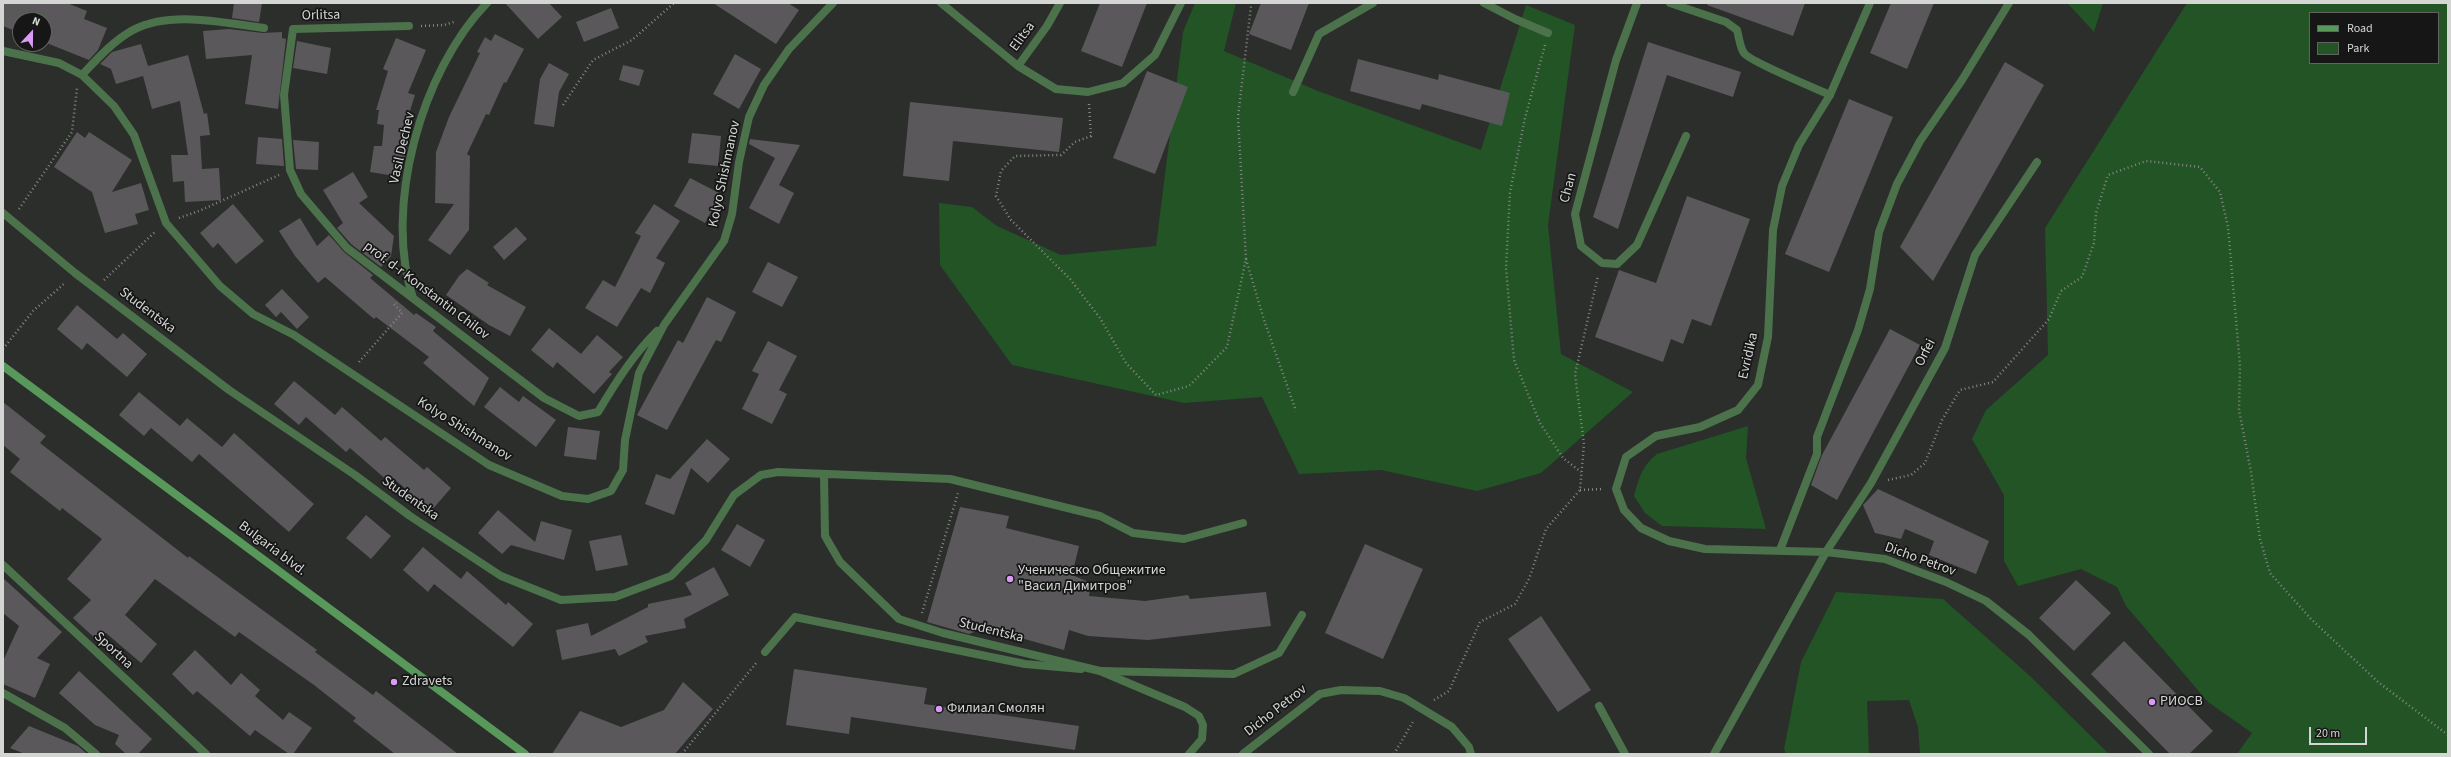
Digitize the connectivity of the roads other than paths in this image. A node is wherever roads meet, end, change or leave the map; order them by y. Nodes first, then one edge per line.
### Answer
1 (487, 3) edge
2 (833, 3) edge
3 (941, 3) edge
4 (1060, 3) edge
5 (1181, 3) edge
6 (1373, 3) edge
7 (1484, 3) edge
8 (1637, 3) edge
9 (1670, 3) edge
10 (1870, 3) edge
11 (2009, 3) edge
12 (410, 26) road end
13 (264, 28) dead end
14 (293, 29) joint
15 (1548, 33) road end
16 (3, 51) edge
17 (1018, 66) junction
18 (82, 74) junction
19 (1292, 92) dead end
20 (1830, 95) junction
21 (1686, 136) dead end
22 (2037, 162) dead end
23 (3, 213) edge
24 (413, 298) junction
25 (664, 325) junction
26 (3, 366) edge
27 (824, 474) junction
28 (1244, 523) dead end
29 (1780, 550) junction
30 (1826, 552) junction
31 (3, 565) edge
32 (1302, 615) dead end
33 (765, 652) road end
34 (1100, 671) junction
35 (3, 693) edge
36 (1599, 706) dead end
37 (96, 754) edge
38 (206, 754) edge
39 (525, 754) edge
40 (1189, 754) edge
41 (1243, 754) edge
42 (1471, 754) edge
43 (1625, 754) edge
44 (1714, 754) edge
45 (2148, 754) edge

1 - 24 street, Vasil Dechev
2 - 25 street, Kolyo Shishmanov
3 - 17 street
4 - 17 street, Elitsa
5 - 17 street
6 - 19 street
7 - 15 street
8 - 21 street, Chan
9 - 20 street
10 - 20 street, Evridika
11 - 29 street
12 - 14 street, Orlitsa
13 - 18 street
14 - 24 street, prof. d-r Konstantin Chilov
16 - 18 street, Kolyo Shishmanov
18 - 25 street, Kolyo Shishmanov
20 - 29 street, Evridika
22 - 30 street, Orfei
23 - 27 street, Studentska
24 - 25 street, prof. d-r Konstantin Chilov
26 - 39 street, Bulgaria blvd.
27 - 28 street, Studentska
27 - 34 street, Studentska
29 - 30 street
30 - 44 street
30 - 45 street, Dicho Petrov
31 - 38 street, Sportna
32 - 34 street
33 - 34 street
34 - 40 street, Studentska
35 - 37 street
36 - 43 street
41 - 42 street, Dicho Petrov

